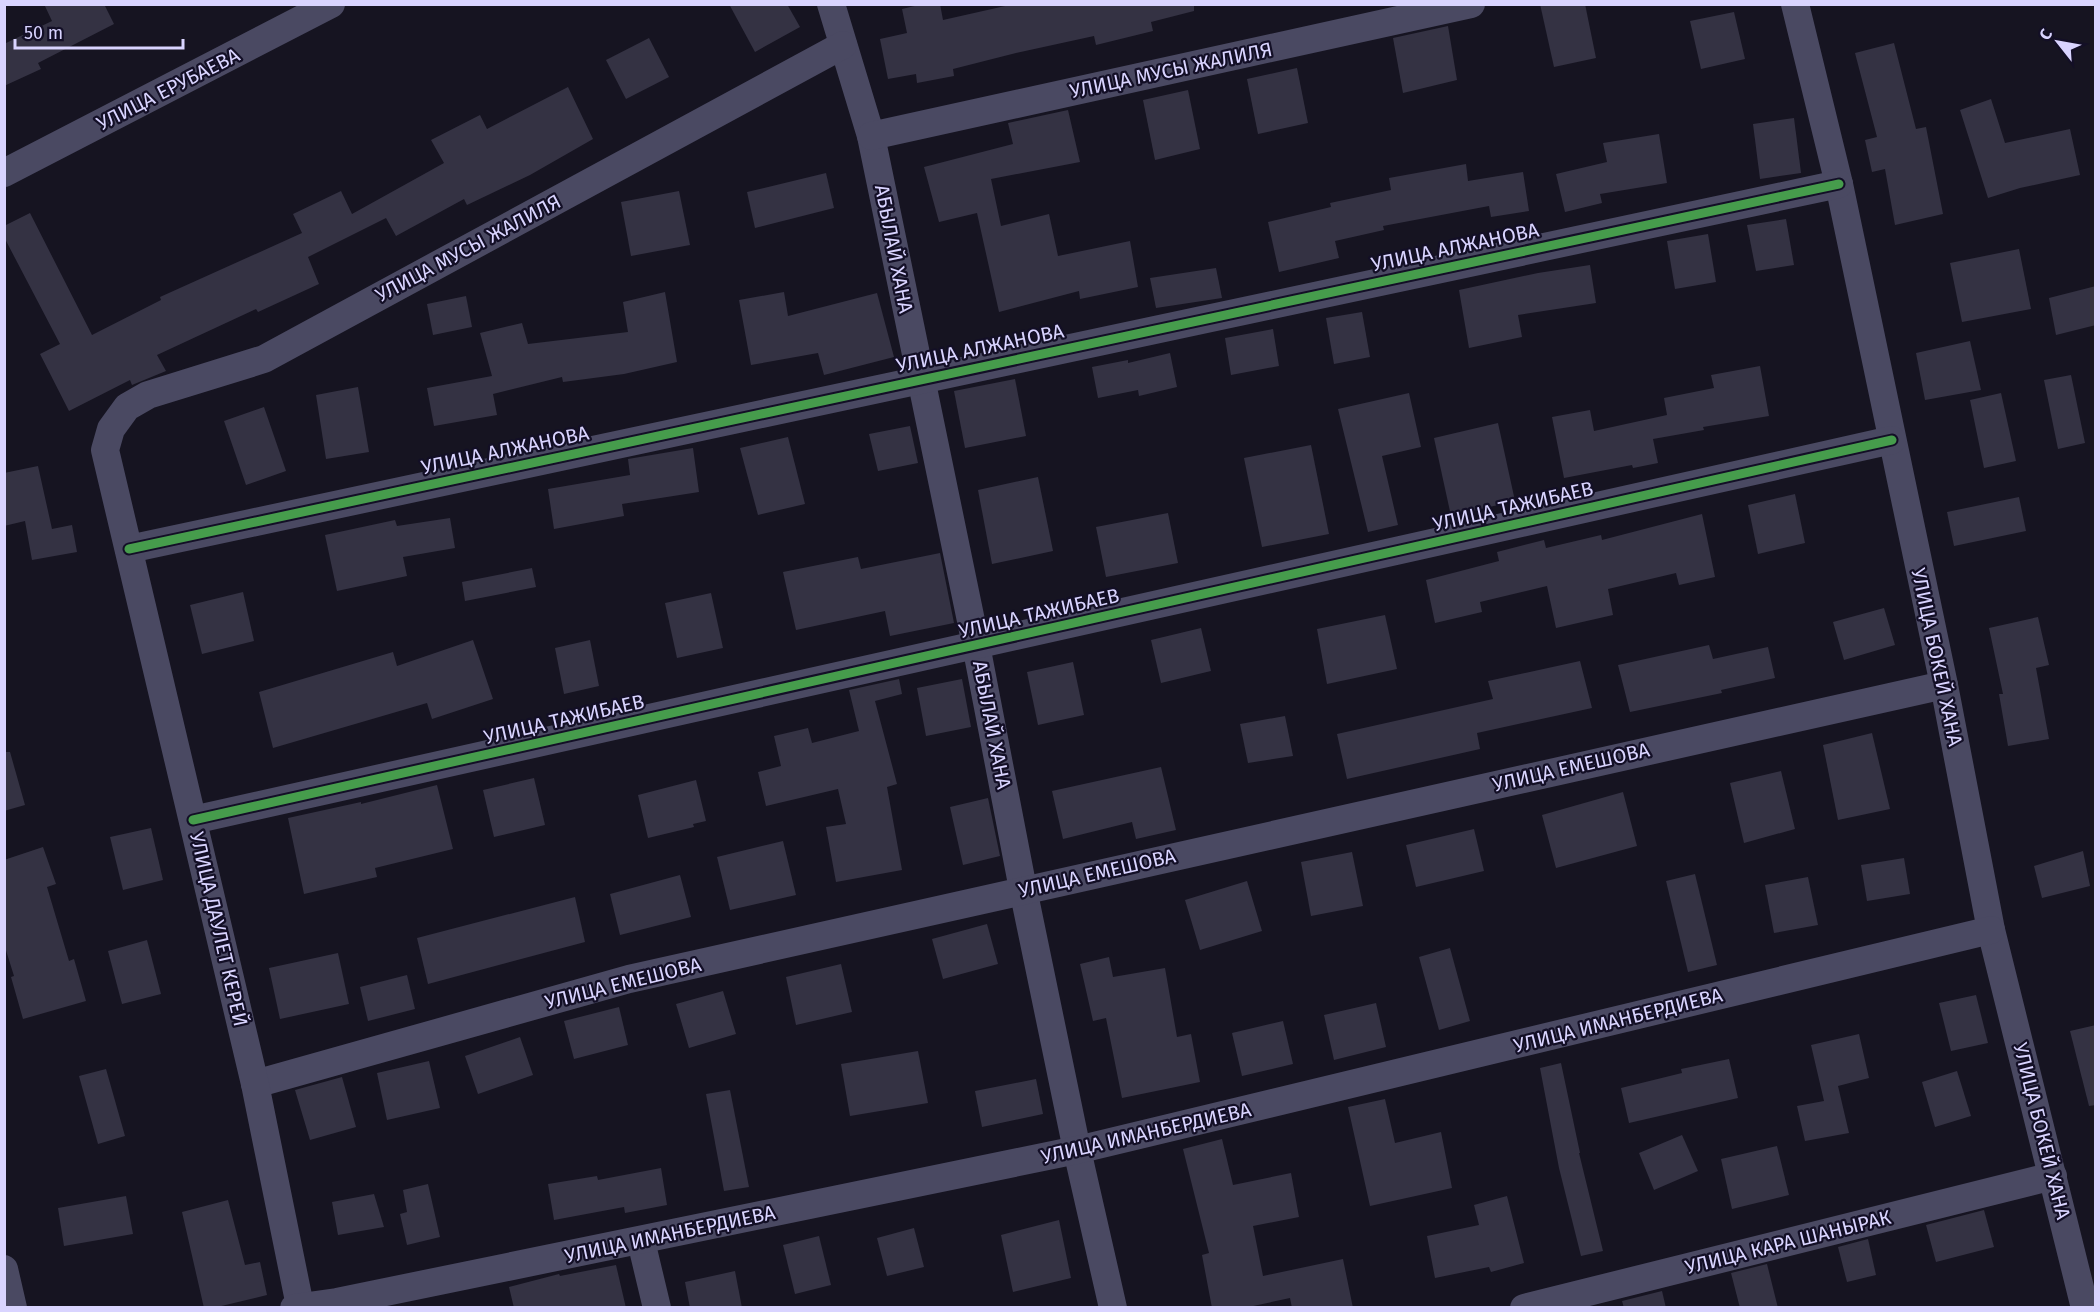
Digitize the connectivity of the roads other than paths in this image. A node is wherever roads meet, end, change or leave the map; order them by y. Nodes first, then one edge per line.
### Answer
1 (331, 4) edge
2 (831, 4) edge
3 (1471, 4) edge
4 (1795, 4) edge
5 (293, 14) edge
6 (843, 45) junction
7 (871, 136) junction
8 (4, 173) edge
9 (1839, 184) junction
10 (920, 379) junction
11 (1892, 440) junction
12 (105, 450) joint
13 (129, 549) junction
14 (976, 645) junction
15 (1944, 685) junction
16 (193, 820) junction
17 (1023, 889) junction
18 (1991, 930) junction
19 (255, 1084) junction
20 (1077, 1150) junction
21 (2053, 1176) junction
22 (641, 1241) junction
23 (4, 1269) edge
24 (337, 1305) edge
25 (297, 1307) edge
26 (13, 1308) edge
27 (657, 1308) edge
28 (1113, 1308) edge
29 (1524, 1308) edge
30 (2085, 1308) edge

1 - 5 street, УЛИЦА ЕРУБАЕВА
2 - 6 street, АБЫЛАЙ ХАНА
3 - 7 street, УЛИЦА МУСЫ ЖАЛИЛЯ
4 - 9 street, УЛИЦА БОКЕЙ ХАНА
5 - 8 street, УЛИЦА ЕРУБАЕВА
6 - 7 street, АБЫЛАЙ ХАНА
6 - 12 street, УЛИЦА МУСЫ ЖАЛИЛЯ
7 - 10 street, АБЫЛАЙ ХАНА
9 - 10 street, УЛИЦА АЛЖАНОВА
9 - 11 street, УЛИЦА БОКЕЙ ХАНА
10 - 13 street, УЛИЦА АЛЖАНОВА
10 - 14 street, АБЫЛАЙ ХАНА
11 - 14 street, УЛИЦА ТАЖИБАЕВ
11 - 15 street, УЛИЦА БОКЕЙ ХАНА
12 - 13 street, УЛИЦА ДАУЛЕТ КЕРЕЙ
13 - 16 street, УЛИЦА ДАУЛЕТ КЕРЕЙ
14 - 16 street, УЛИЦА ТАЖИБАЕВ
14 - 17 street, АБЫЛАЙ ХАНА
15 - 17 street, УЛИЦА ЕМЕШОВА
15 - 18 street, УЛИЦА БОКЕЙ ХАНА
16 - 19 street, УЛИЦА ДАУЛЕТ КЕРЕЙ
17 - 19 street, УЛИЦА ЕМЕШОВА
17 - 20 street, АБЫЛАЙ ХАНА
18 - 20 street, УЛИЦА ИМАНБЕРДИЕВА
18 - 21 street, УЛИЦА БОКЕЙ ХАНА
19 - 25 street, УЛИЦА ДАУЛЕТ КЕРЕЙ
20 - 22 street, УЛИЦА ИМАНБЕРДИЕВА
20 - 28 street, АБЫЛАЙ ХАНА
21 - 29 street, УЛИЦА КАРА ШАНЫРАК
21 - 30 street, УЛИЦА БОКЕЙ ХАНА
22 - 24 street, УЛИЦА ИМАНБЕРДИЕВА
22 - 27 street
23 - 26 street
24 - 25 street, УЛИЦА ИМАНБЕРДИЕВА

